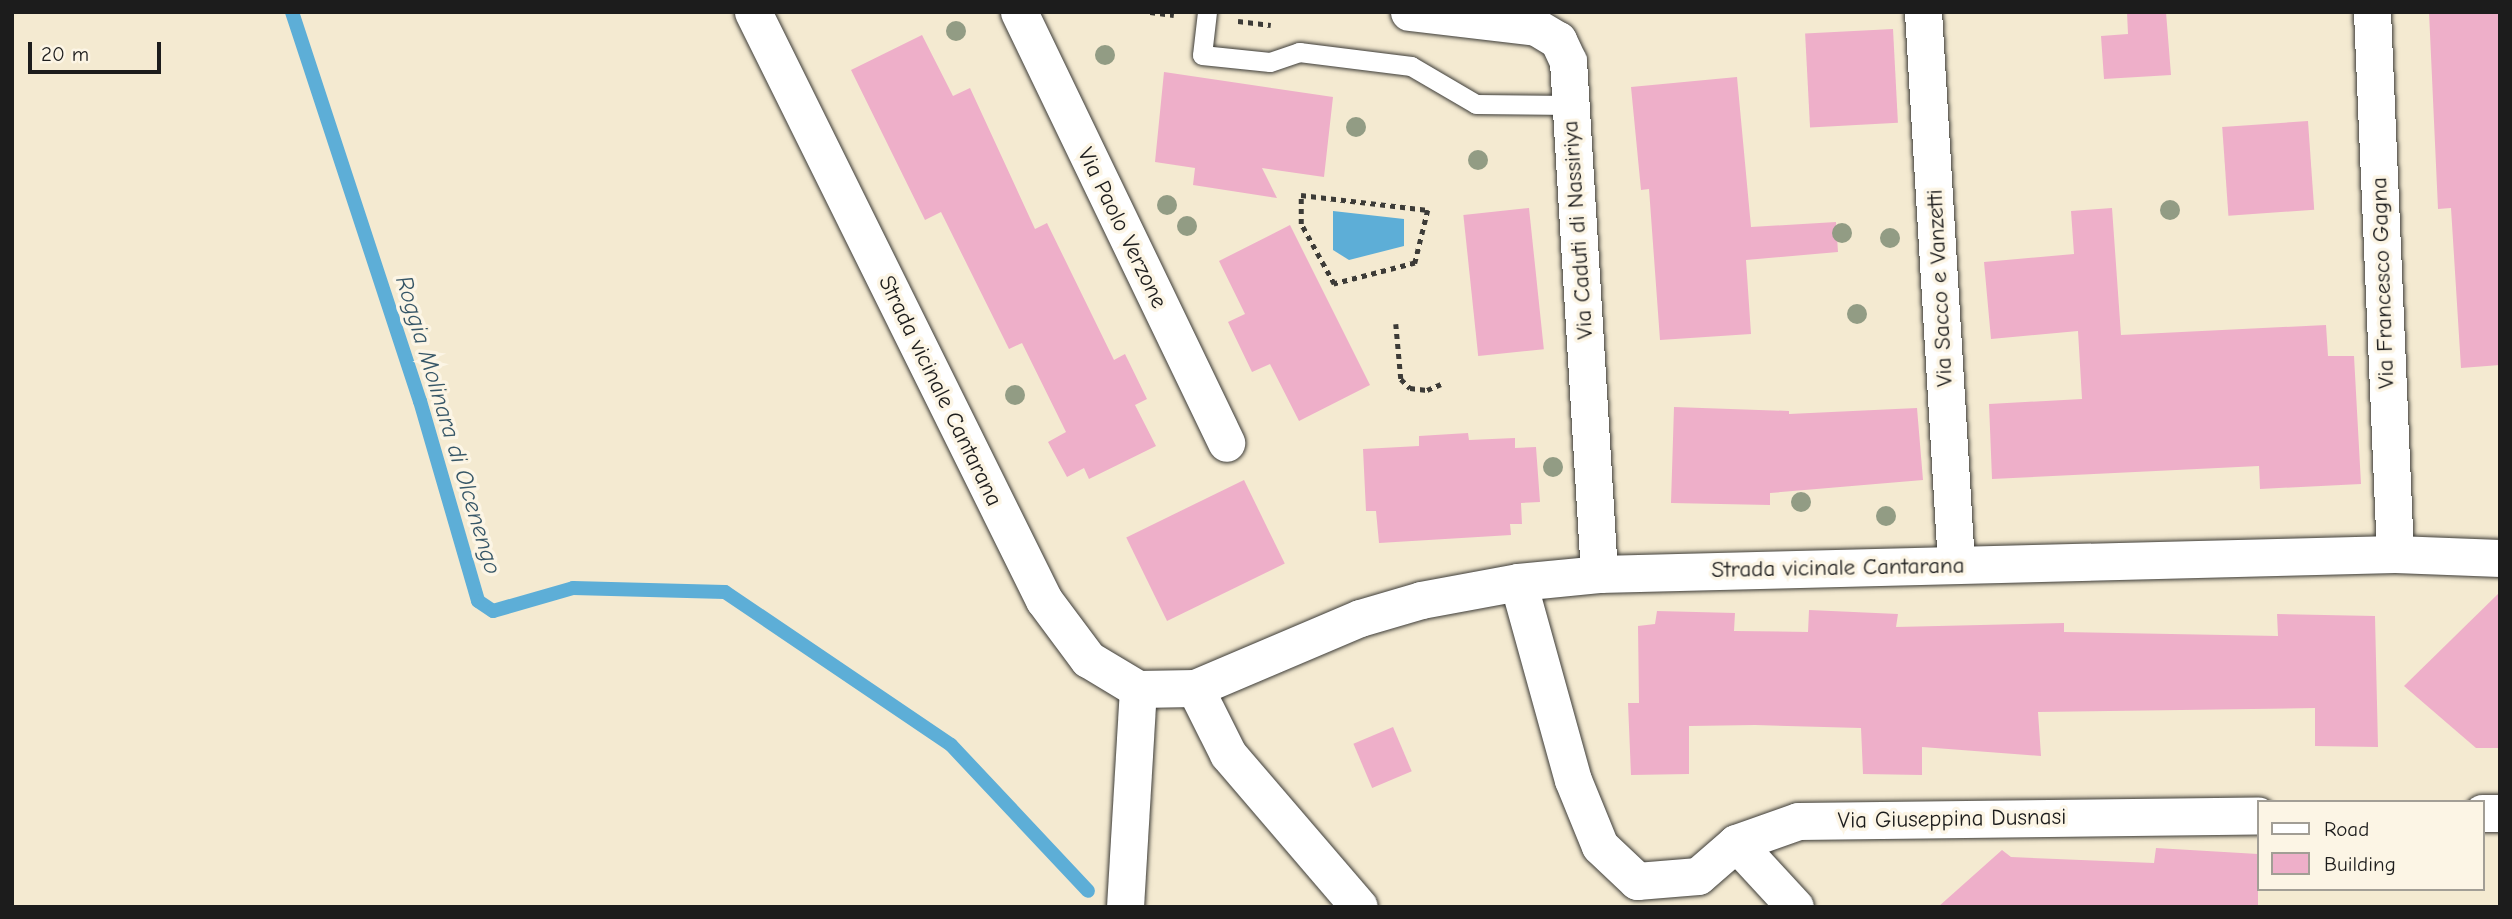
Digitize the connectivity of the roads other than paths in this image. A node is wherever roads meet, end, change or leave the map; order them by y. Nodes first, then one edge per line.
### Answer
1 (753, 12) edge
2 (1019, 12) edge
3 (1409, 12) edge
4 (1923, 12) edge
5 (2372, 12) edge
6 (1207, 15) edge
7 (1570, 105) junction
8 (1226, 443) dead end
9 (2395, 554) junction
10 (2500, 558) edge
11 (1956, 565) junction
12 (1599, 574) junction
13 (1518, 582) junction
14 (1195, 688) junction
15 (1138, 689) junction
16 (2256, 815) edge
17 (1737, 843) junction
18 (1125, 907) edge
19 (1359, 907) edge
20 (1795, 907) edge

1 - 15 street, Strada vicinale Cantarana
2 - 8 street, Via Paolo Verzone
3 - 7 street, Via Caduti di Nassiriya
4 - 11 street, Via Sacco e Vanzetti
5 - 9 street, Via Francesco Gagna
6 - 7 lane
7 - 12 street, Via Caduti di Nassiriya
9 - 10 street, Strada vicinale Cantarana
9 - 11 street, Strada vicinale Cantarana
11 - 12 street, Strada vicinale Cantarana
12 - 13 street, Strada vicinale Cantarana
13 - 14 street, Strada vicinale Cantarana
13 - 17 street
14 - 15 street, Strada vicinale Cantarana
14 - 19 street
15 - 18 street
16 - 17 street, Via Giuseppina Dusnasi
17 - 20 street

